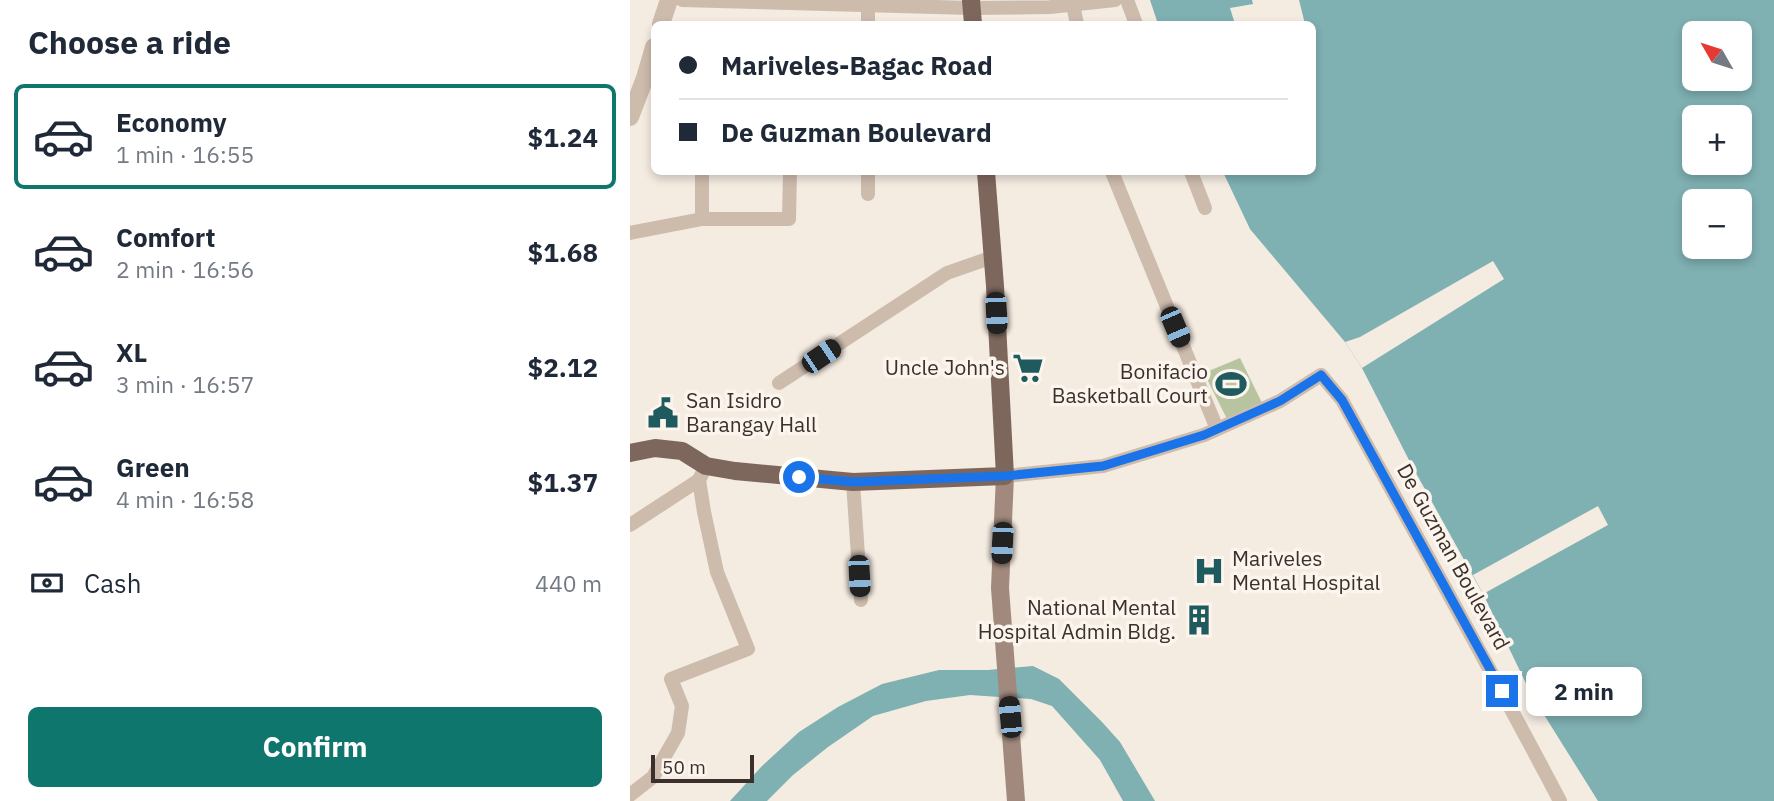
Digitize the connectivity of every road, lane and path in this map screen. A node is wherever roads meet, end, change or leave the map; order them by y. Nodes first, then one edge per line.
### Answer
1 (669, 0) edge
2 (682, 0) edge
3 (1115, 0) edge
4 (1127, 0) edge
5 (868, 3) edge
6 (1073, 5) junction
7 (972, 11) edge
8 (662, 21) edge
9 (868, 21) edge
10 (1076, 21) edge
11 (1135, 21) edge
12 (650, 78) edge
13 (630, 117) edge
14 (702, 175) edge
15 (790, 175) edge
16 (868, 175) edge
17 (986, 175) edge
18 (1113, 175) edge
19 (1192, 175) edge
20 (868, 194) dead end
21 (1205, 208) dead end
22 (702, 219) junction
23 (630, 233) edge
24 (993, 257) junction
25 (779, 383) dead end
26 (1217, 429) junction
27 (630, 453) edge
28 (703, 473) junction
29 (1005, 476) junction
30 (853, 482) junction
31 (630, 525) edge
32 (861, 600) dead end
33 (630, 795) edge
34 (1016, 801) edge
35 (1560, 801) edge

1 - 8 street
2 - 5 street
3 - 6 street
4 - 11 street
5 - 7 street
5 - 9 street
6 - 7 street
6 - 10 street
12 - 13 street
14 - 22 street
15 - 22 street
16 - 20 street
17 - 24 main road
18 - 26 street
19 - 21 street
22 - 23 street
24 - 25 street
24 - 29 main road
26 - 29 street
26 - 35 street, De Guzman Boulevard
27 - 28 main road
28 - 30 main road
28 - 31 street
28 - 33 street
29 - 30 main road
29 - 34 main road
30 - 32 street

